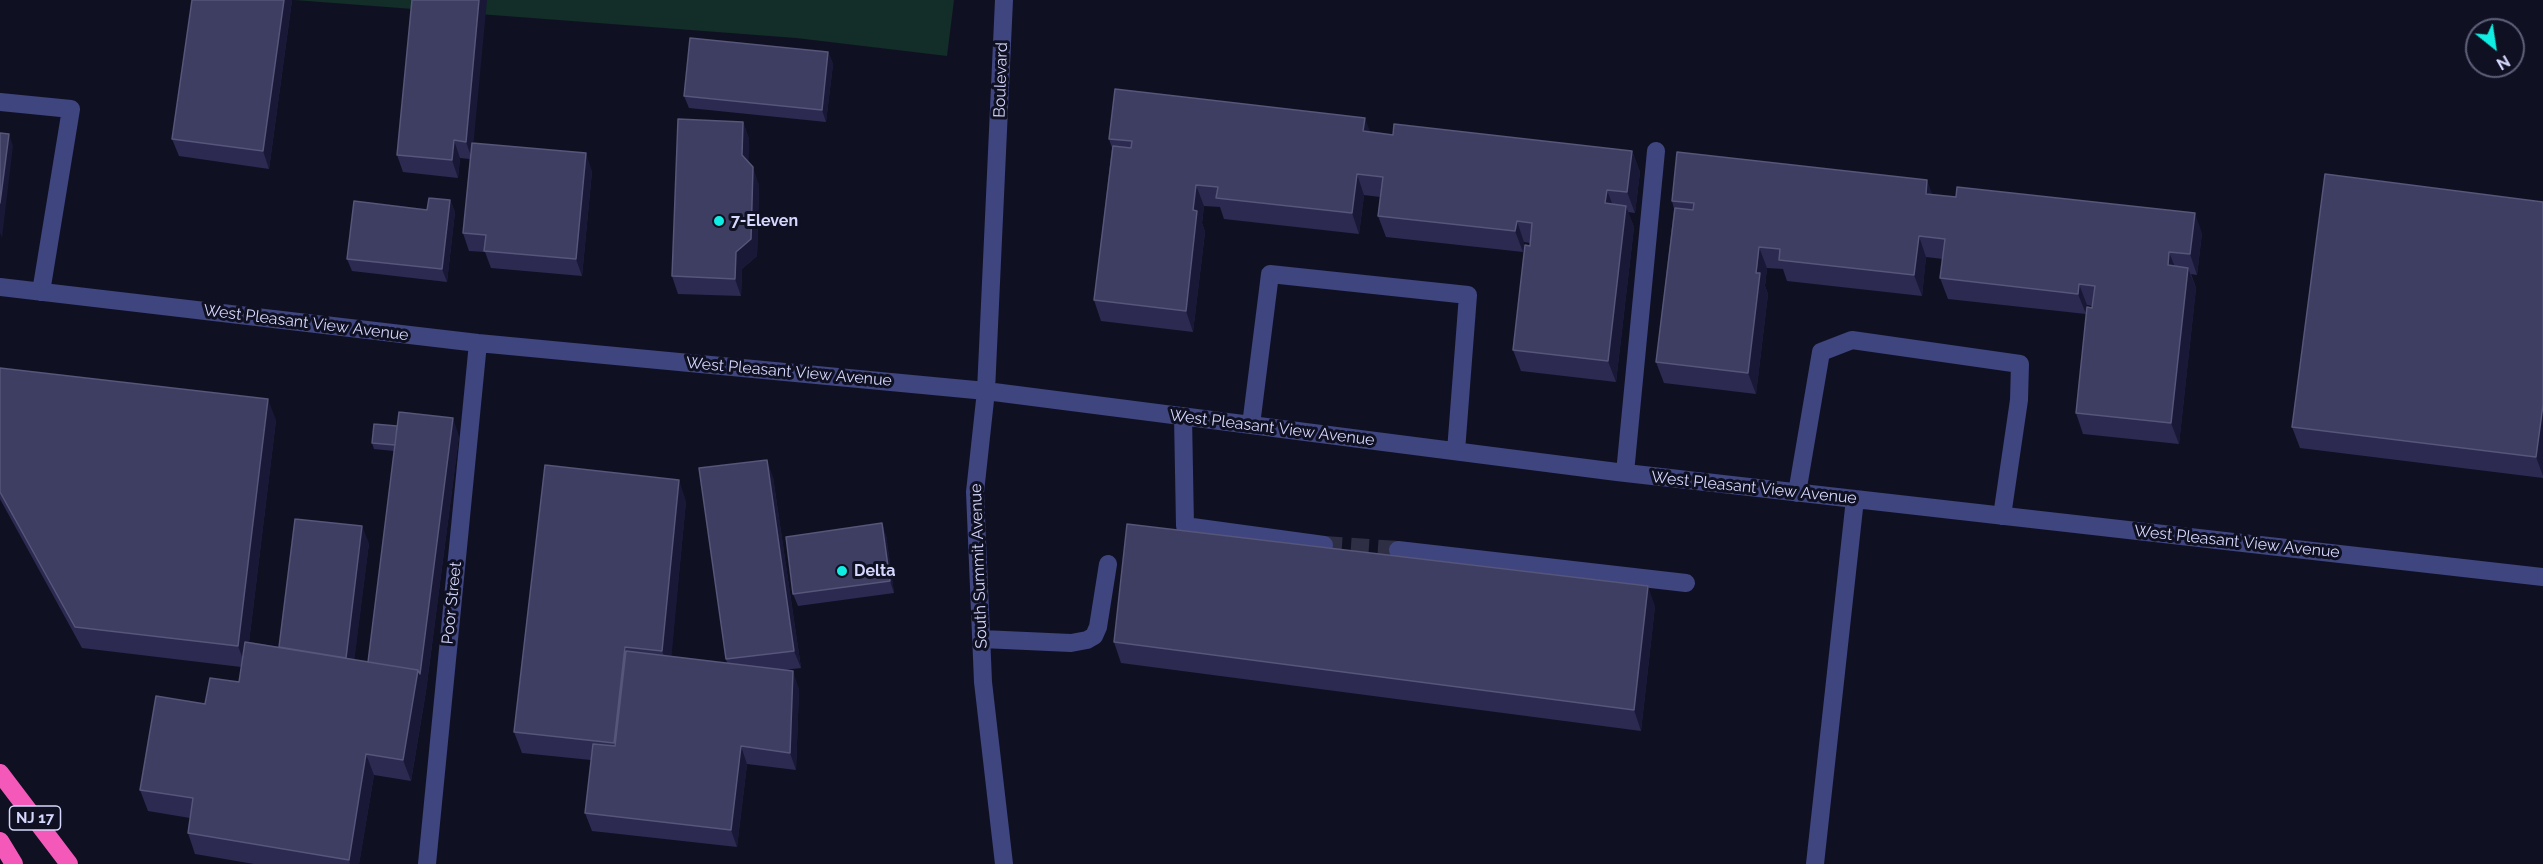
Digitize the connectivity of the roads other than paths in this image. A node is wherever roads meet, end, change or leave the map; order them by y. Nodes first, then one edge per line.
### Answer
1 (1004, 0) edge
2 (0, 102) edge
3 (1656, 151) dead end
4 (997, 159) joint
5 (0, 287) edge
6 (41, 292) junction
7 (478, 343) junction
8 (986, 391) junction
9 (1183, 416) junction
10 (1251, 425) junction
11 (1456, 452) junction
12 (1624, 473) junction
13 (1797, 493) junction
14 (1856, 499) junction
15 (2002, 516) junction
16 (1324, 545) tunnel mouth
17 (1398, 550) tunnel mouth
18 (1108, 564) dead end
19 (2543, 577) edge
20 (1686, 583) dead end
21 (982, 639) junction
22 (0, 773) edge
23 (0, 841) edge
24 (14, 864) edge
25 (69, 864) edge
26 (427, 864) edge
27 (1004, 864) edge
28 (1815, 864) edge

1 - 4 street, Boulevard
2 - 6 street
3 - 12 street
4 - 8 street, South Summit Avenue
5 - 6 street, West Pleasant View Avenue
6 - 7 street, West Pleasant View Avenue
7 - 8 street, West Pleasant View Avenue
7 - 26 street, Poor Street
8 - 9 street, West Pleasant View Avenue
8 - 21 street, South Summit Avenue
9 - 10 street, West Pleasant View Avenue
9 - 16 street
10 - 11 street, West Pleasant View Avenue
10 - 11 street
11 - 12 street, West Pleasant View Avenue
12 - 13 street, West Pleasant View Avenue
13 - 14 street, West Pleasant View Avenue
13 - 15 street
14 - 15 street, West Pleasant View Avenue
14 - 28 street
15 - 19 street, West Pleasant View Avenue
17 - 20 street
18 - 21 street
21 - 27 street, South Summit Avenue
22 - 25 highway, NJ 17
23 - 24 highway

